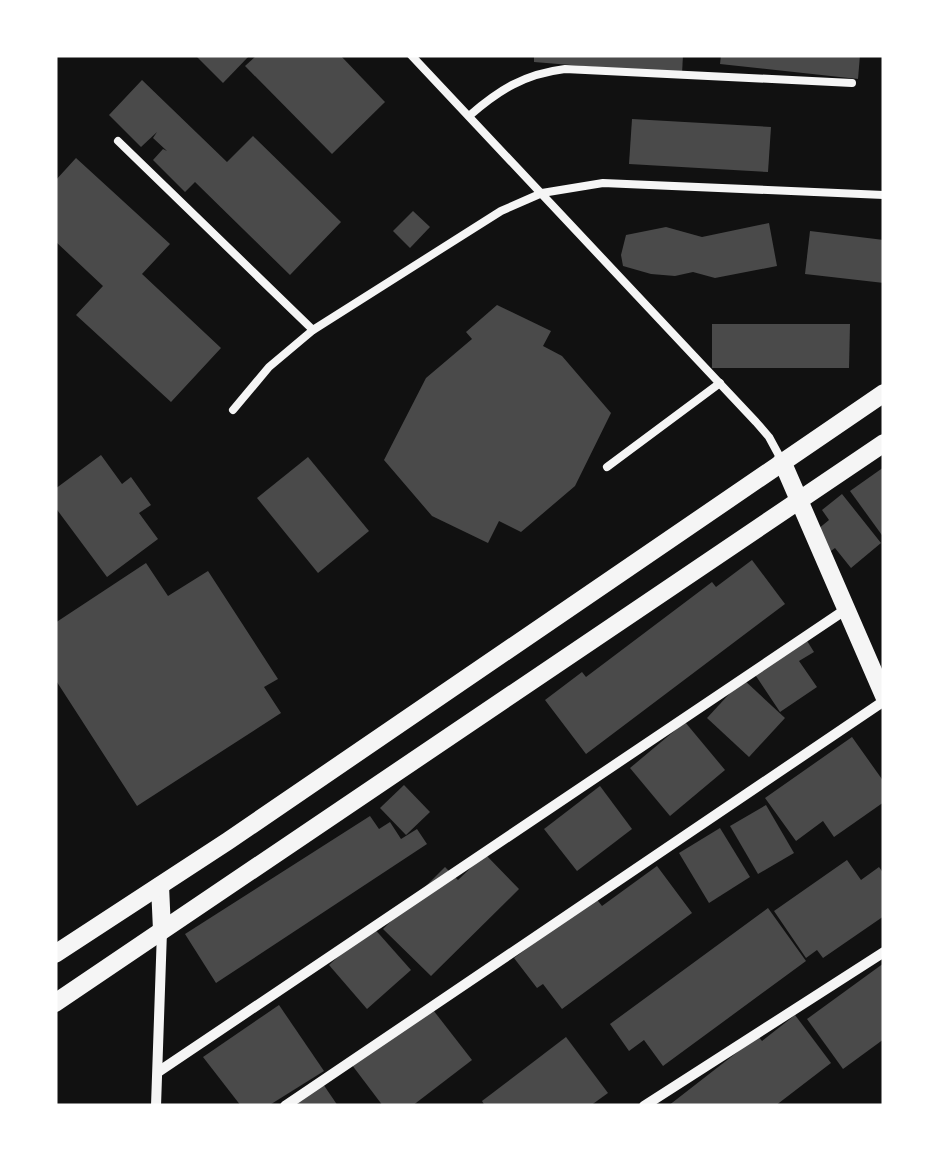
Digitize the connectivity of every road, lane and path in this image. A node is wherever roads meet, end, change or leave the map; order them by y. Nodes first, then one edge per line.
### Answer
1 (412, 55) edge
2 (852, 83) dead end
3 (469, 116) junction
4 (118, 141) dead end
5 (542, 193) junction
6 (884, 195) edge
7 (313, 330) junction
8 (720, 384) junction
9 (884, 393) edge
10 (233, 410) dead end
11 (884, 443) edge
12 (782, 461) junction
13 (607, 467) dead end
14 (799, 500) junction
15 (844, 610) junction
16 (884, 698) edge
17 (160, 886) junction
18 (162, 930) junction
19 (884, 952) edge
20 (55, 954) edge
21 (55, 1004) edge
22 (158, 1072) junction
23 (156, 1106) edge
24 (284, 1106) edge
25 (644, 1106) edge

1 - 3 lane
2 - 3 lane
3 - 5 lane
4 - 7 lane
5 - 6 lane
5 - 7 lane
5 - 8 lane
7 - 10 lane
8 - 12 lane
8 - 13 lane
9 - 12 street
11 - 14 street
12 - 14 street
12 - 17 street
14 - 15 street
14 - 18 street
15 - 16 street
15 - 22 street
16 - 24 street
17 - 18 street
17 - 20 street
18 - 21 street
18 - 22 street
19 - 25 street
22 - 23 street

